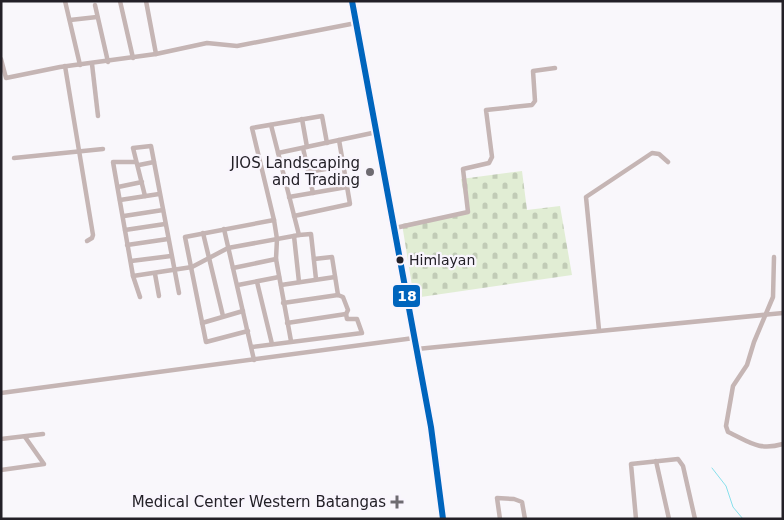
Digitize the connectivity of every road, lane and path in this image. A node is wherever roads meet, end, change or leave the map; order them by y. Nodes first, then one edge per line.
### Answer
1 (65, 1) edge
2 (120, 1) edge
3 (146, 1) edge
4 (352, 1) edge
5 (95, 5) dead end
6 (97, 17) junction
7 (70, 20) junction
8 (356, 23) junction
9 (156, 54) junction
10 (134, 58) junction
11 (1, 59) edge
12 (108, 62) junction
13 (92, 64) junction
14 (80, 65) junction
15 (65, 66) junction
16 (555, 68) dead end
17 (98, 116) dead end
18 (302, 120) junction
19 (271, 125) junction
20 (377, 132) junction
21 (339, 140) junction
22 (327, 143) junction
23 (305, 147) junction
24 (103, 149) dead end
25 (79, 151) junction
26 (278, 153) junction
27 (14, 158) dead end
28 (154, 162) junction
29 (668, 162) dead end
30 (137, 164) junction
31 (343, 166) junction
32 (308, 172) junction
33 (142, 182) junction
34 (118, 186) junction
35 (347, 187) junction
36 (312, 193) junction
37 (159, 194) junction
38 (144, 196) junction
39 (289, 197) junction
40 (120, 200) junction
41 (163, 210) junction
42 (124, 216) junction
43 (294, 216) junction
44 (274, 220) junction
45 (165, 224) junction
46 (224, 228) junction
47 (395, 228) junction
48 (125, 230) junction
49 (203, 233) junction
50 (296, 235) junction
51 (168, 239) junction
52 (277, 239) junction
53 (87, 241) dead end
54 (127, 244) junction
55 (228, 248) junction
56 (171, 256) junction
57 (774, 257) dead end
58 (209, 258) junction
59 (276, 259) junction
60 (314, 259) junction
61 (131, 261) junction
62 (192, 267) junction
63 (233, 268) junction
64 (174, 271) junction
65 (155, 274) junction
66 (133, 276) junction
67 (279, 277) junction
68 (336, 277) junction
69 (316, 280) junction
70 (257, 282) junction
71 (299, 282) junction
72 (238, 285) junction
73 (281, 285) junction
74 (178, 293) dead end
75 (159, 296) dead end
76 (338, 296) junction
77 (140, 297) dead end
78 (282, 303) junction
79 (243, 311) junction
80 (783, 313) edge
81 (346, 314) junction
82 (766, 315) junction
83 (223, 316) junction
84 (202, 323) junction
85 (287, 323) junction
86 (599, 330) junction
87 (248, 331) junction
88 (414, 338) junction
89 (291, 341) junction
90 (272, 344) junction
91 (252, 347) junction
92 (417, 349) junction
93 (254, 360) junction
94 (1, 393) edge
95 (43, 434) dead end
96 (25, 437) junction
97 (1, 439) edge
98 (783, 444) edge
99 (656, 462) junction
100 (1, 470) edge
101 (443, 519) edge
102 (500, 519) edge
103 (524, 519) edge
104 (636, 519) edge
105 (669, 519) edge
106 (695, 519) edge

1 - 7 street
2 - 10 street
3 - 9 street
4 - 8 main road
5 - 6 street
6 - 7 street
6 - 12 street
7 - 14 street
8 - 9 street
8 - 20 main road
9 - 10 street
10 - 12 street
11 - 15 street
12 - 13 street
13 - 14 street
13 - 17 street
14 - 15 street
15 - 25 street
16 - 47 street
18 - 19 street
18 - 22 street
18 - 23 street
19 - 26 street
19 - 44 street
20 - 21 street
20 - 47 main road
21 - 22 street
21 - 31 street
22 - 23 street
23 - 26 street
23 - 32 street
24 - 25 street
25 - 27 street
25 - 53 street
26 - 39 street
28 - 30 street
28 - 30 street
28 - 37 street
29 - 86 street
30 - 33 street
30 - 34 street
31 - 32 street
31 - 35 street
32 - 36 street
33 - 34 street
33 - 38 street
34 - 40 street
35 - 36 street
35 - 43 street
36 - 39 street
37 - 38 street
37 - 41 street
38 - 40 street
39 - 43 street
40 - 42 street
41 - 42 street
41 - 45 street
42 - 48 street
43 - 50 street
44 - 46 street
44 - 52 street
45 - 48 street
45 - 51 street
46 - 49 street
46 - 55 street
47 - 88 main road
48 - 54 street
49 - 58 street
49 - 62 street
50 - 52 street
50 - 60 street
50 - 71 street
51 - 54 street
51 - 56 street
52 - 55 street
52 - 59 street
54 - 61 street
55 - 58 street
55 - 63 street
56 - 61 street
56 - 64 street
57 - 82 street
58 - 62 street
58 - 83 street
59 - 63 street
59 - 67 street
60 - 68 street
60 - 69 street
61 - 66 street
62 - 64 street
62 - 84 street
63 - 72 street
64 - 65 street
64 - 74 street
65 - 66 street
65 - 75 street
66 - 77 street
67 - 70 street
67 - 73 street
68 - 69 street
68 - 76 street
69 - 71 street
70 - 72 street
70 - 90 street
71 - 73 street
72 - 79 street
73 - 78 street
76 - 78 street
76 - 81 street
78 - 85 street
79 - 83 street
79 - 87 street
80 - 82 street
81 - 85 street
81 - 89 street
82 - 86 street
82 - 98 street
83 - 84 street
84 - 87 street
85 - 89 street
86 - 92 street
87 - 91 street
88 - 92 main road
88 - 93 street
89 - 90 street
90 - 91 street
91 - 93 street
92 - 101 main road
93 - 94 street
95 - 96 street
96 - 97 street
96 - 100 street
99 - 104 street
99 - 105 street
99 - 106 street
102 - 103 street

